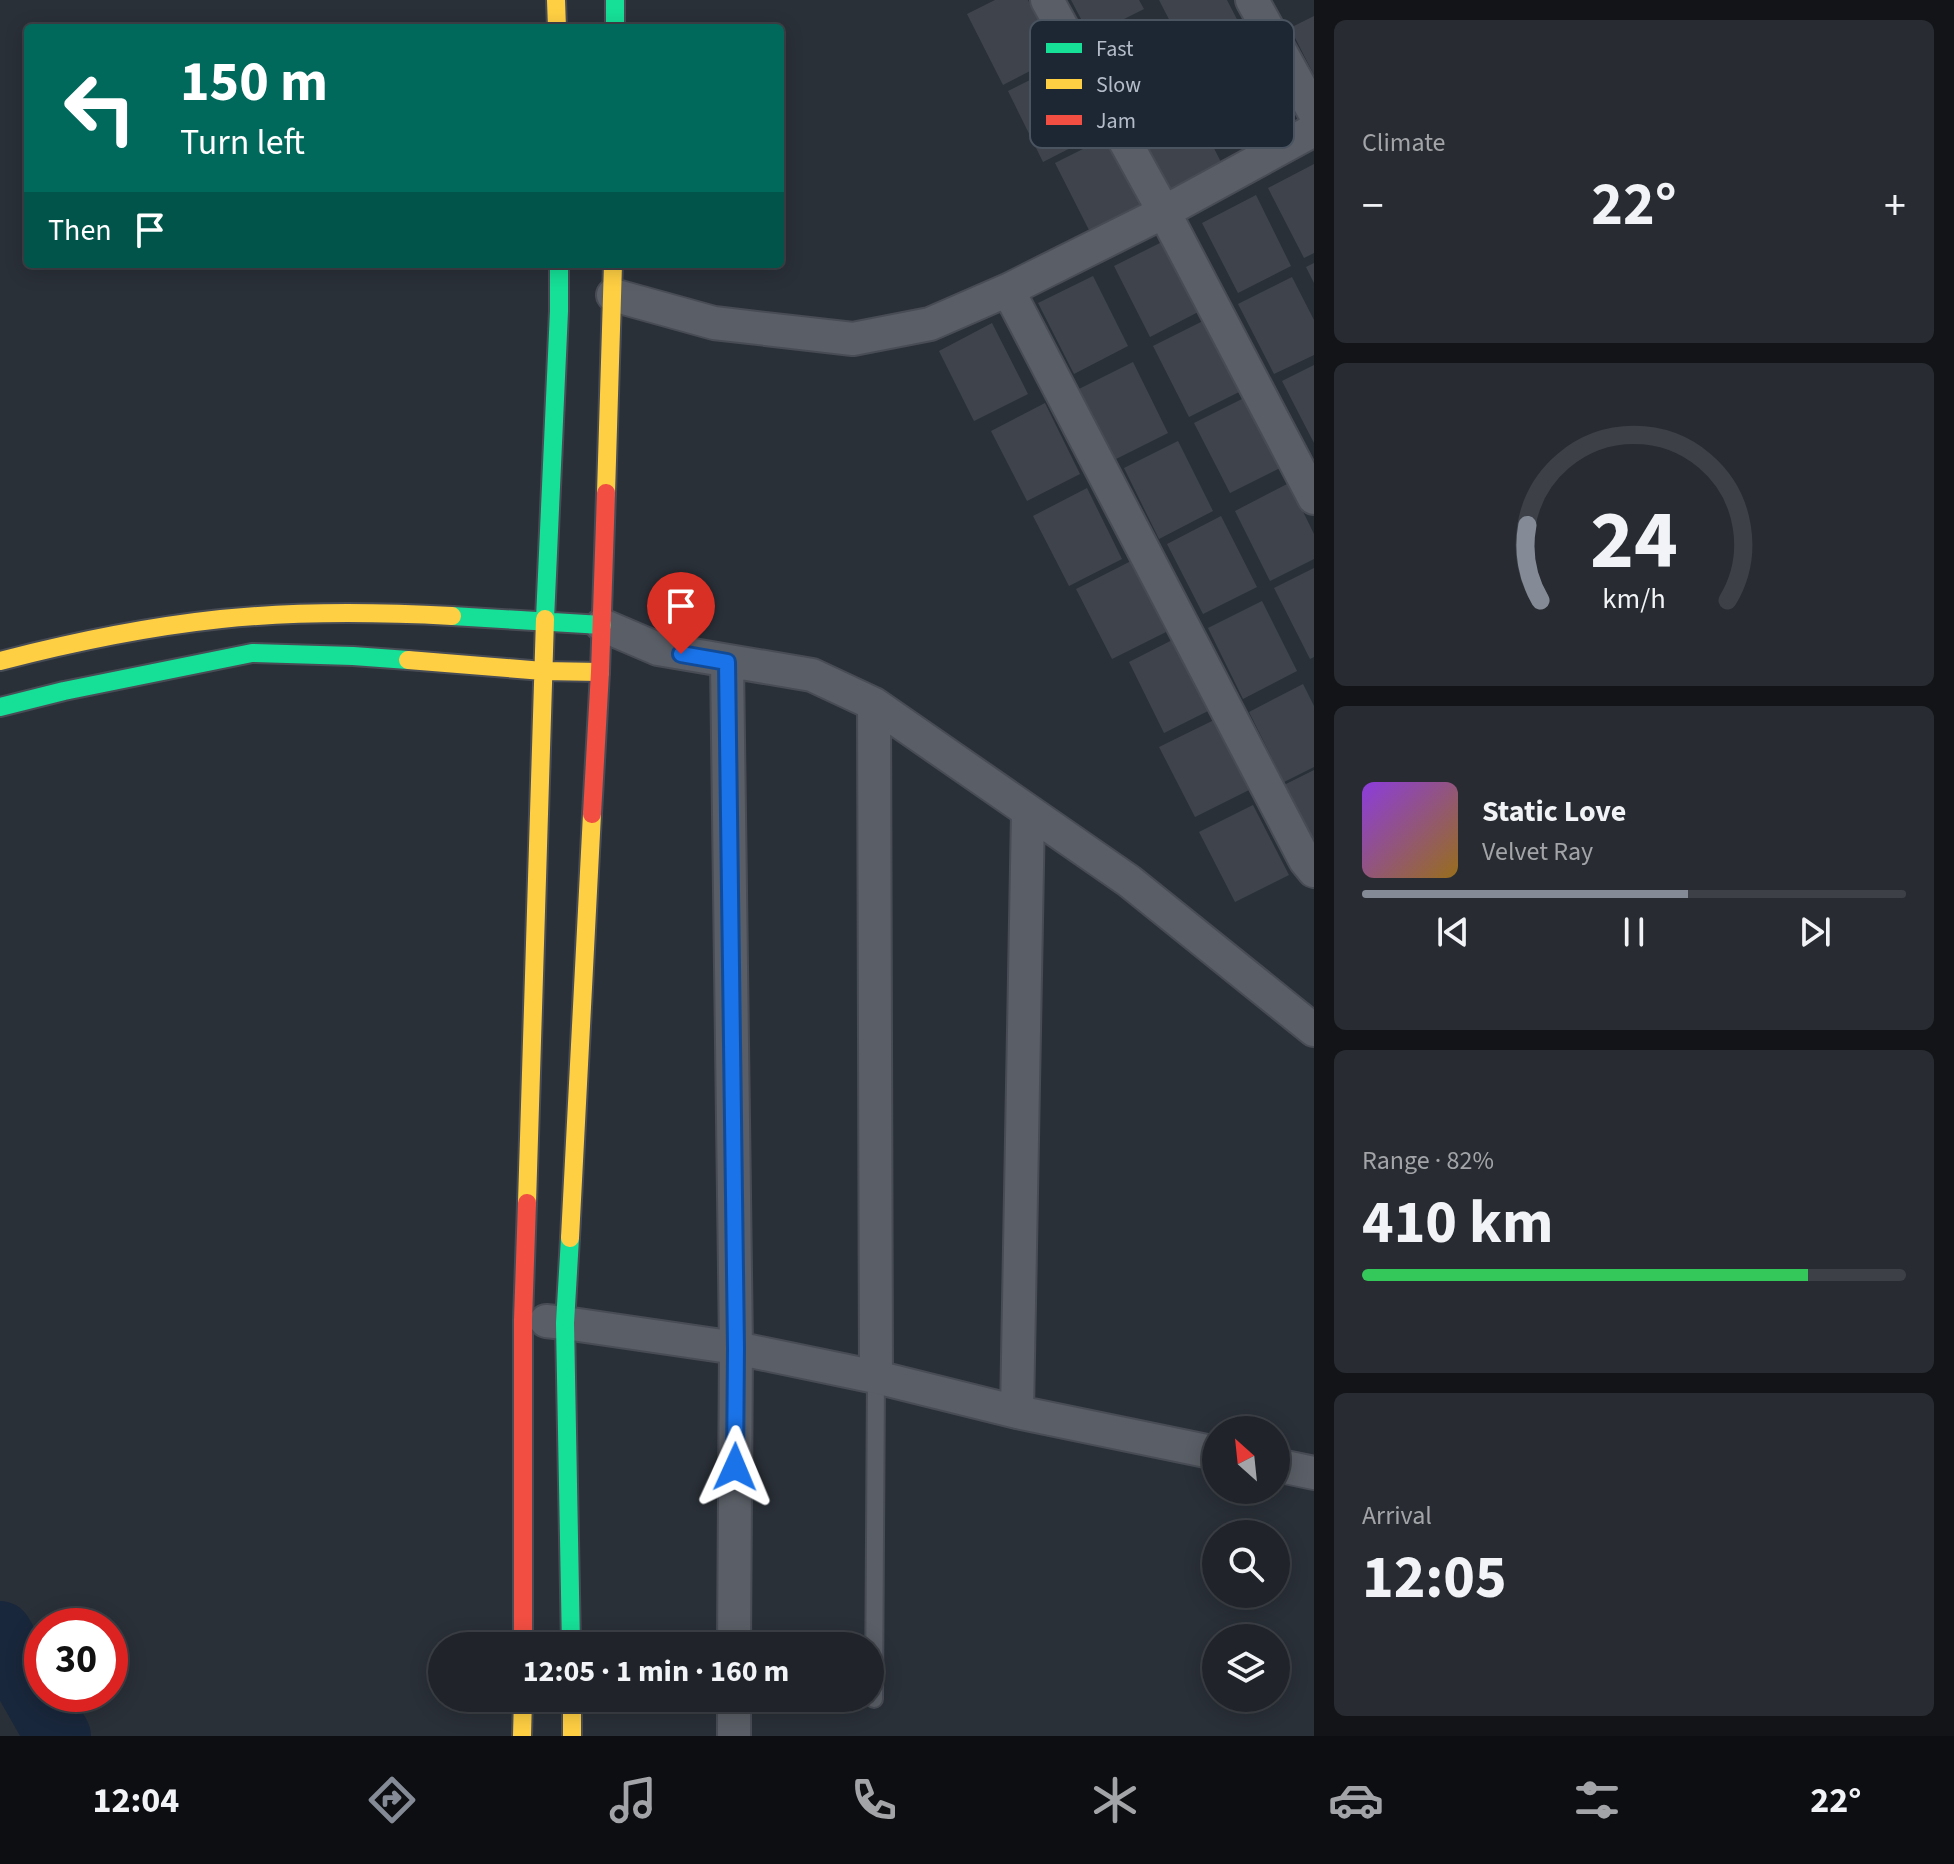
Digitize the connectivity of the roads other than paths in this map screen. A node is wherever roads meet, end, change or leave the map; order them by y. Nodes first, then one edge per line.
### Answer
1 (556, 0) edge
2 (615, 0) edge
3 (1047, 0) edge
4 (1252, 0) edge
5 (1058, 20) edge
6 (1263, 20) edge
7 (557, 24) edge
8 (615, 24) edge
9 (1294, 76) edge
10 (1314, 112) edge
11 (1314, 130) edge
12 (1294, 141) edge
13 (1129, 148) edge
14 (1281, 148) edge
15 (1164, 212) junction
16 (559, 268) edge
17 (613, 280) edge
18 (1008, 290) junction
19 (1314, 498) edge
20 (545, 622) junction
21 (602, 625) junction
22 (658, 649) junction
23 (0, 661) edge
24 (727, 662) junction
25 (543, 671) junction
26 (600, 672) junction
27 (874, 704) junction
28 (0, 707) edge
29 (1028, 812) junction
30 (1314, 871) edge
31 (1314, 1030) edge
32 (523, 1320) junction
33 (565, 1323) junction
34 (736, 1348) junction
35 (876, 1377) junction
36 (1017, 1412) junction
37 (1202, 1450) edge
38 (1290, 1468) edge
39 (1314, 1473) edge
40 (523, 1632) edge
41 (571, 1632) edge
42 (734, 1632) edge
43 (874, 1632) edge
44 (523, 1712) edge
45 (572, 1712) edge
46 (734, 1712) edge
47 (522, 1736) edge
48 (572, 1736) edge
49 (734, 1736) edge

1 - 7 main road
2 - 8 main road
3 - 5 street
4 - 6 street
9 - 10 street
11 - 12 street
13 - 15 street
14 - 15 street
15 - 18 street
15 - 19 street
16 - 20 main road
17 - 18 street
17 - 21 main road
18 - 30 street
20 - 21 main road
20 - 23 main road
20 - 25 main road
21 - 22 street
21 - 26 main road
22 - 24 street
22 - 26 street
24 - 27 street
24 - 34 street
25 - 26 main road
25 - 28 main road
25 - 32 main road
26 - 33 main road
27 - 29 street
27 - 35 street
29 - 31 street
29 - 36 street
32 - 33 street
32 - 40 main road
33 - 34 street
33 - 41 main road
34 - 35 street
34 - 42 street
35 - 36 street
35 - 43 lane
36 - 37 street
38 - 39 street
44 - 47 main road
45 - 48 main road
46 - 49 street

